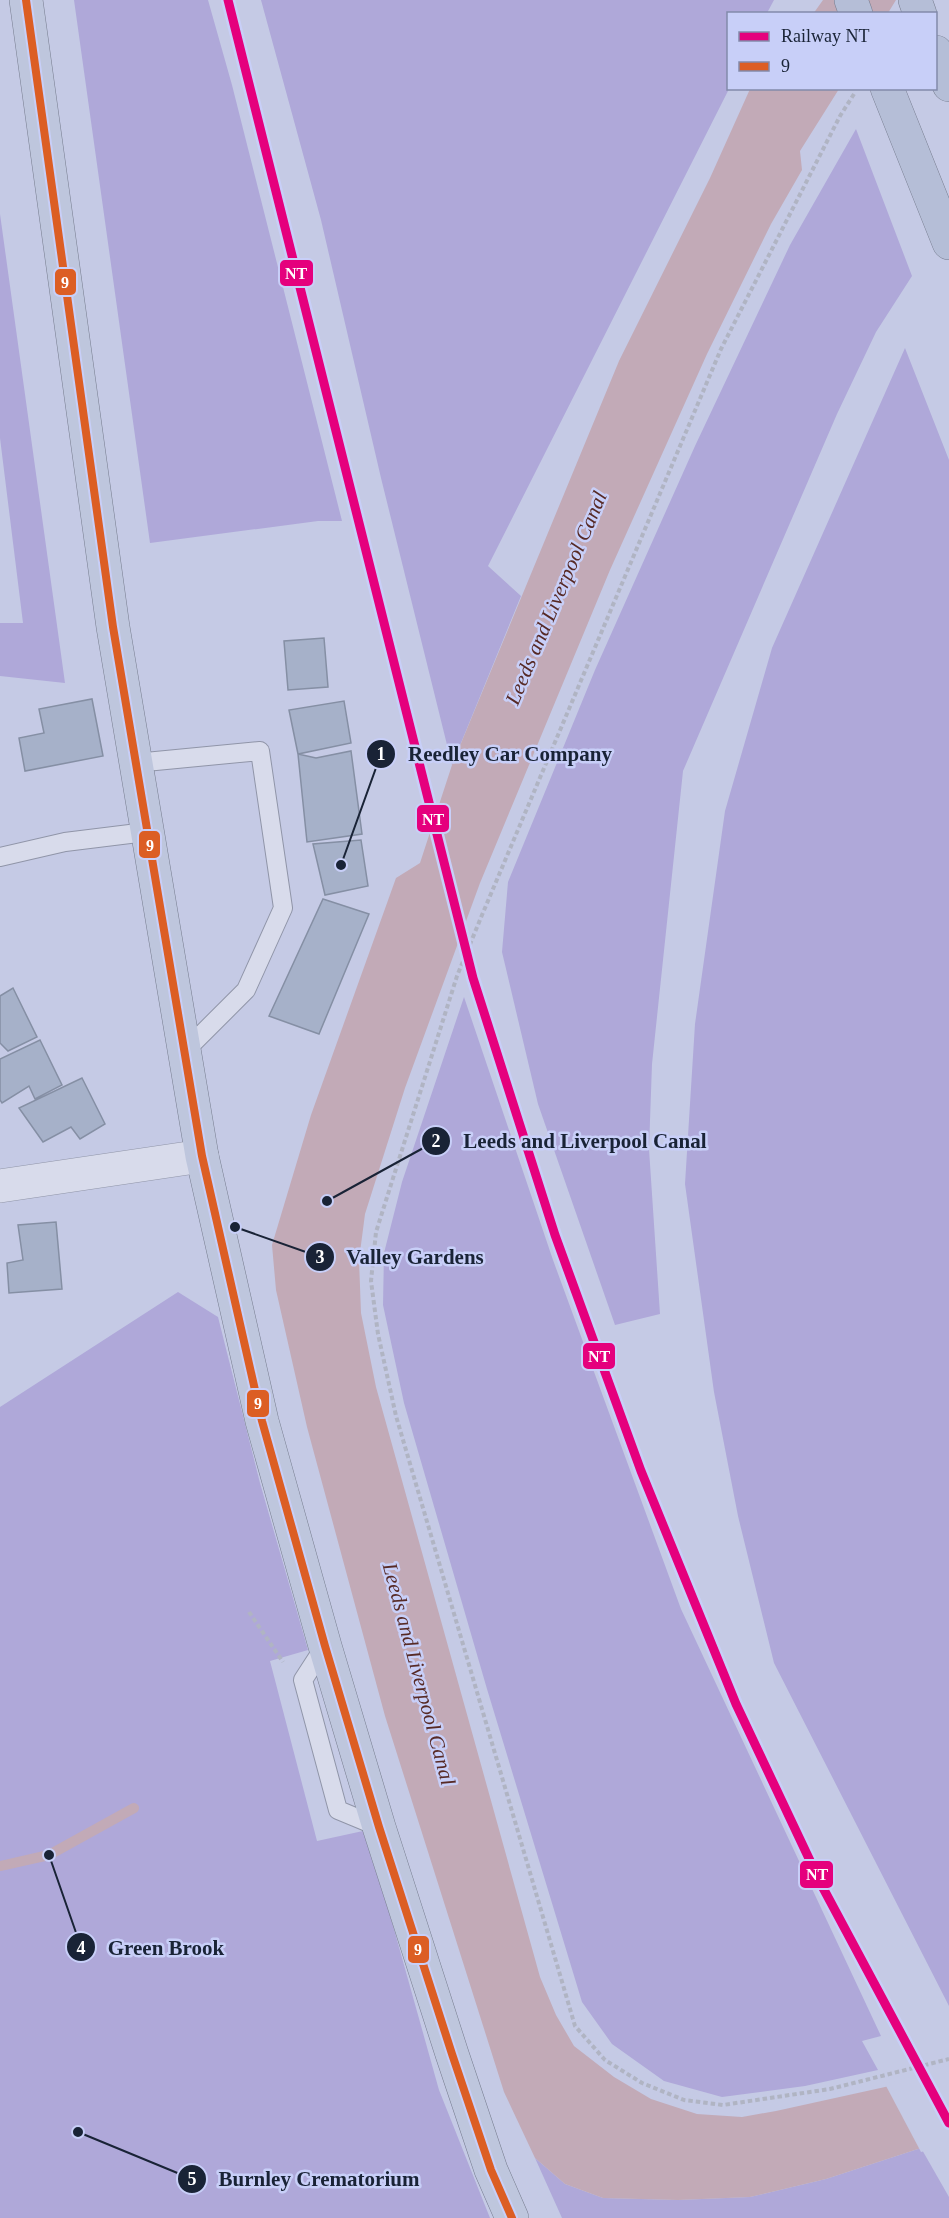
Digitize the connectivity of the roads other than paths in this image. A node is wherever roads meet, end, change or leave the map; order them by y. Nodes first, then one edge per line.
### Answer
1 (26, 0) edge
2 (937, 55) edge
3 (949, 85) edge
4 (887, 90) edge
5 (949, 243) edge
6 (135, 763) junction
7 (146, 832) junction
8 (0, 857) edge
9 (184, 1052) junction
10 (202, 1156) junction
11 (0, 1186) edge
12 (325, 1646) junction
13 (378, 1827) junction
14 (512, 2218) edge

1 - 6 highway
2 - 3 highway
4 - 5 highway
6 - 7 highway
6 - 9 lane
7 - 8 lane
7 - 9 highway
9 - 10 highway
10 - 11 street
10 - 12 highway
12 - 13 highway
12 - 13 lane
13 - 14 highway

